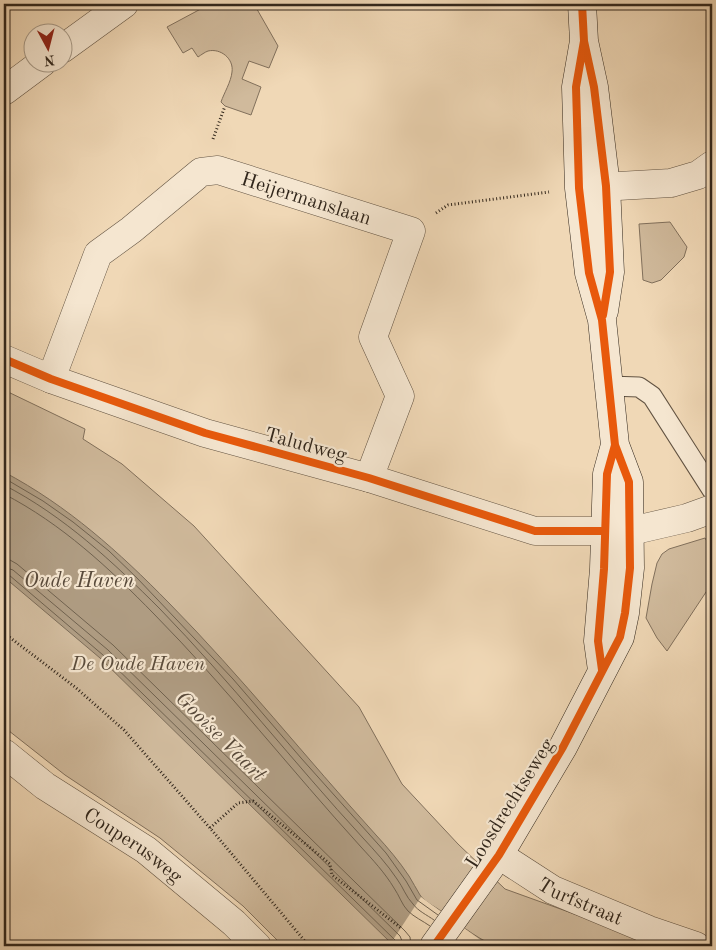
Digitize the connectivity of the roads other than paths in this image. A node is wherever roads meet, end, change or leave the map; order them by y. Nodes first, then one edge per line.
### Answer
1 (124, 4) edge
2 (582, 4) edge
3 (584, 41) junction
4 (72, 42) edge
5 (31, 72) edge
6 (4, 92) edge
7 (712, 165) edge
8 (606, 186) junction
9 (579, 188) junction
10 (602, 320) junction
11 (4, 360) edge
12 (51, 379) junction
13 (609, 386) junction
14 (370, 478) junction
15 (712, 490) edge
16 (712, 509) edge
17 (618, 531) junction
18 (4, 752) edge
19 (499, 855) junction
20 (257, 946) edge
21 (434, 946) edge
22 (696, 946) edge

1 - 4 street
2 - 3 street, Loosdrechtseweg
3 - 8 street, Loosdrechtseweg
3 - 9 street, Loosdrechtseweg
5 - 6 street
7 - 8 street
8 - 9 street
8 - 10 street, Loosdrechtseweg
9 - 10 street, Loosdrechtseweg
10 - 13 street, Loosdrechtseweg
11 - 12 street, Taludweg
12 - 14 street, Taludweg
12 - 14 street, Heijermanslaan
13 - 15 lane
13 - 17 street, Loosdrechtseweg
14 - 17 street, Taludweg
16 - 17 street, Taludweg
17 - 19 street, Loosdrechtseweg
18 - 20 street, Couperusweg
19 - 21 street, Loosdrechtseweg
19 - 22 street, Turfstraat

